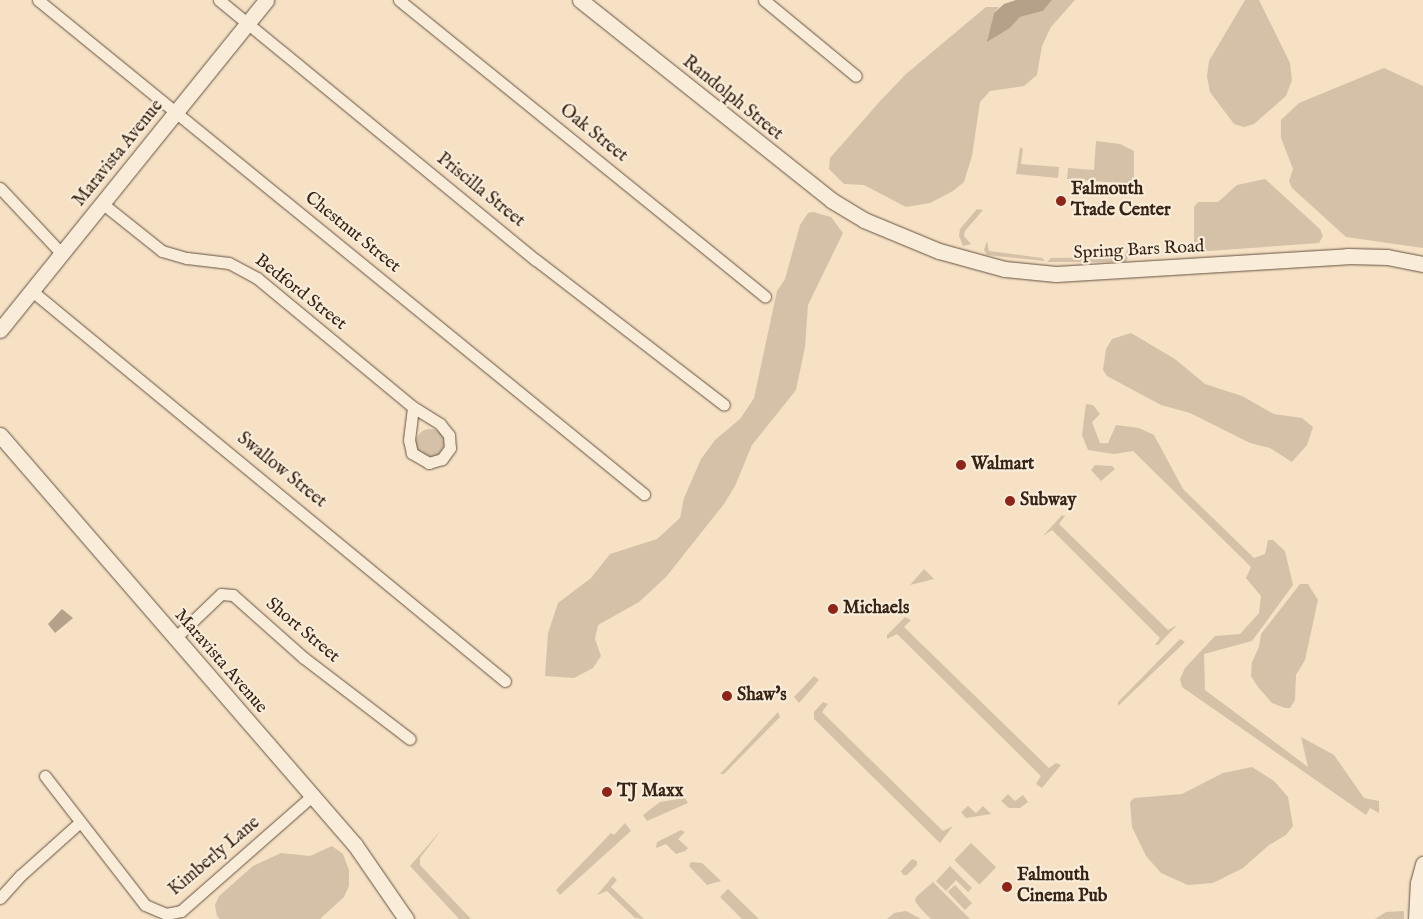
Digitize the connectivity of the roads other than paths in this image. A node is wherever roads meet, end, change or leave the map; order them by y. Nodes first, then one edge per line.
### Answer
1 (38, 0) edge
2 (219, 0) edge
3 (266, 0) edge
4 (399, 0) edge
5 (580, 0) edge
6 (764, 0) edge
7 (248, 23) junction
8 (856, 76) dead end
9 (176, 112) junction
10 (0, 188) edge
11 (103, 204) junction
12 (864, 220) joint
13 (62, 254) junction
14 (1423, 264) edge
15 (32, 291) junction
16 (764, 296) dead end
17 (0, 330) edge
18 (724, 404) dead end
19 (413, 407) junction
20 (0, 435) edge
21 (644, 494) dead end
22 (174, 639) junction
23 (505, 681) dead end
24 (410, 739) dead end
25 (45, 776) dead end
26 (312, 796) junction
27 (80, 822) junction
28 (1423, 864) edge
29 (0, 898) edge
30 (406, 919) edge
31 (1416, 919) edge

1 - 9 street, Chestnut Street
2 - 7 street, Priscilla Street
3 - 7 main road, Maravista Avenue
4 - 16 street, Oak Street
5 - 12 main road, Randolph Street
6 - 8 street
7 - 9 main road, Maravista Avenue
7 - 18 street, Priscilla Street
9 - 11 main road, Maravista Avenue
9 - 21 street, Chestnut Street
10 - 13 street
11 - 13 main road, Maravista Avenue
11 - 19 street, Bedford Street
12 - 14 main road, Spring Bars Road
13 - 15 main road, Maravista Avenue
15 - 17 main road, Maravista Avenue
15 - 23 street, Swallow Street
19 - 19 street, Bedford Street
20 - 22 main road, Maravista Avenue
22 - 24 street, Short Street
22 - 26 main road, Maravista Avenue
25 - 27 street, Kimberly Lane
26 - 27 street, Kimberly Lane
26 - 30 main road, Maravista Avenue
27 - 29 street
28 - 31 main road

